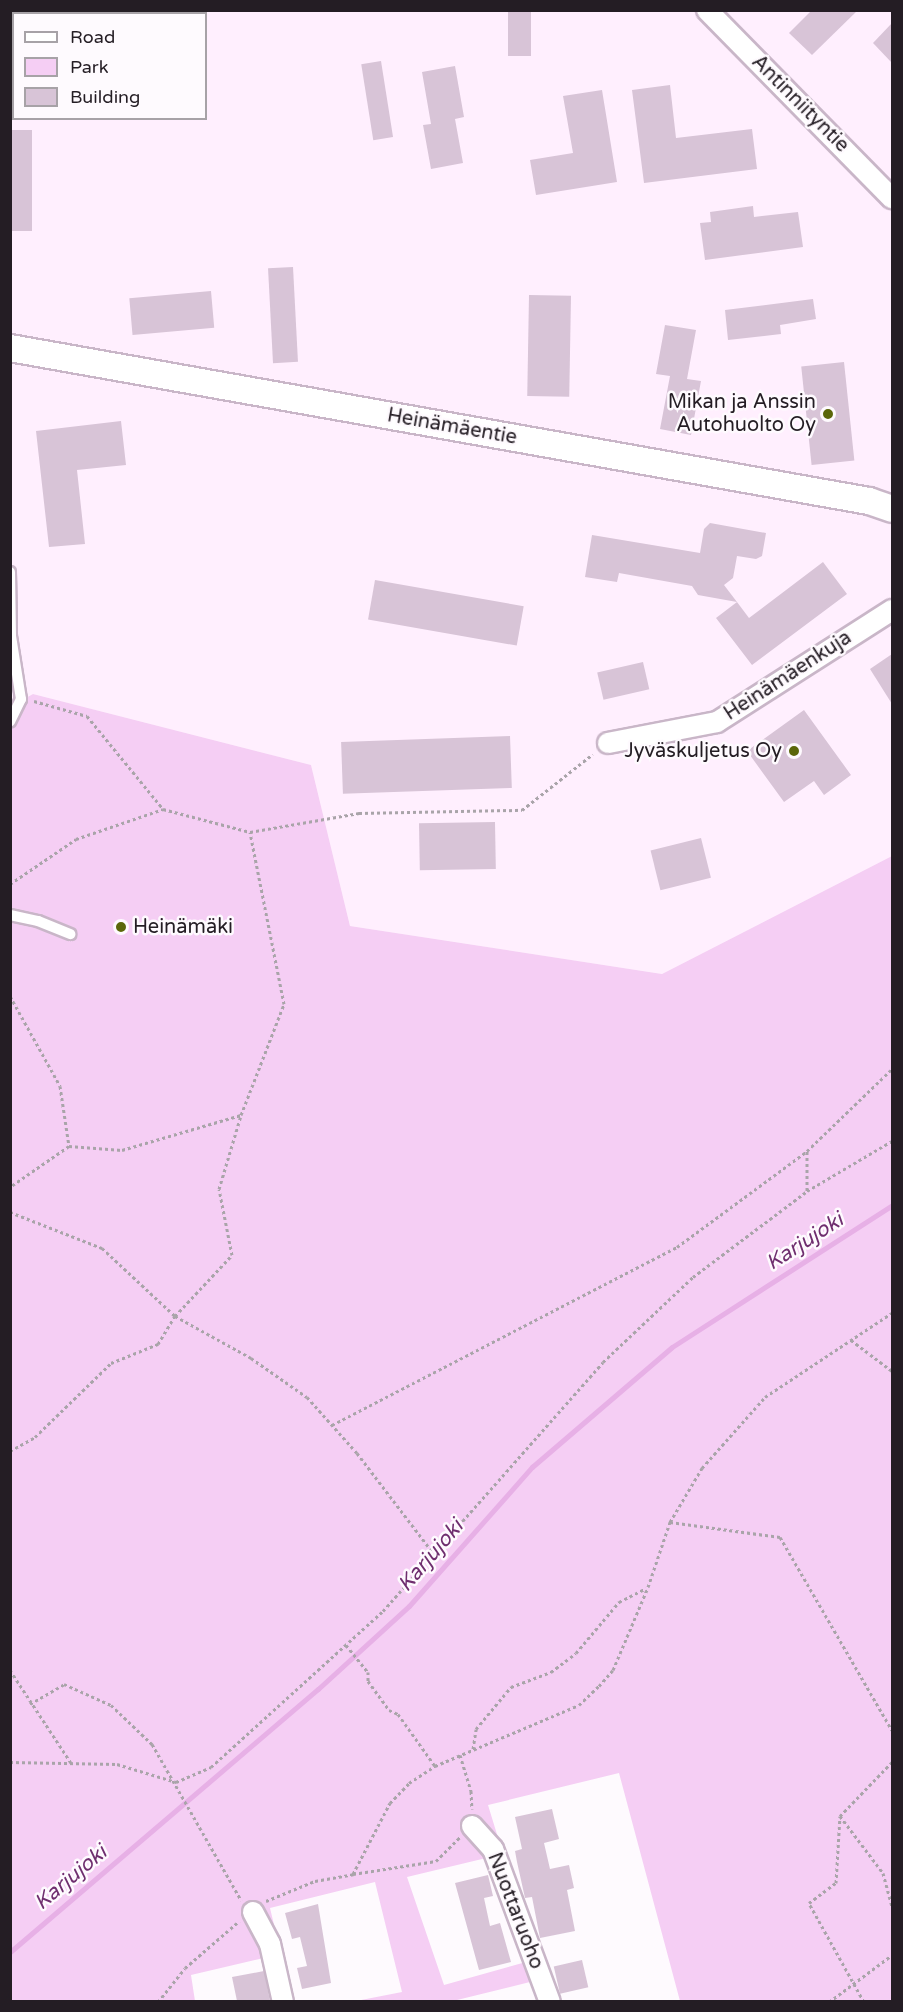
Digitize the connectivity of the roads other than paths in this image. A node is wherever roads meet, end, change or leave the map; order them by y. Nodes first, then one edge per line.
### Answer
1 (707, 10) edge
2 (892, 198) edge
3 (10, 348) edge
4 (892, 509) edge
5 (10, 572) edge
6 (892, 610) edge
7 (10, 722) edge
8 (608, 743) road end
9 (10, 915) edge
10 (70, 934) dead end
11 (472, 1826) road end
12 (251, 1914) road end
13 (284, 2001) edge
14 (550, 2001) edge

1 - 2 street, Antinniityntie
3 - 4 street, Heinämäentie
5 - 7 lane
6 - 8 street, Heinämäenkuja
9 - 10 lane
11 - 14 street, Nuottaruoho
12 - 13 street

